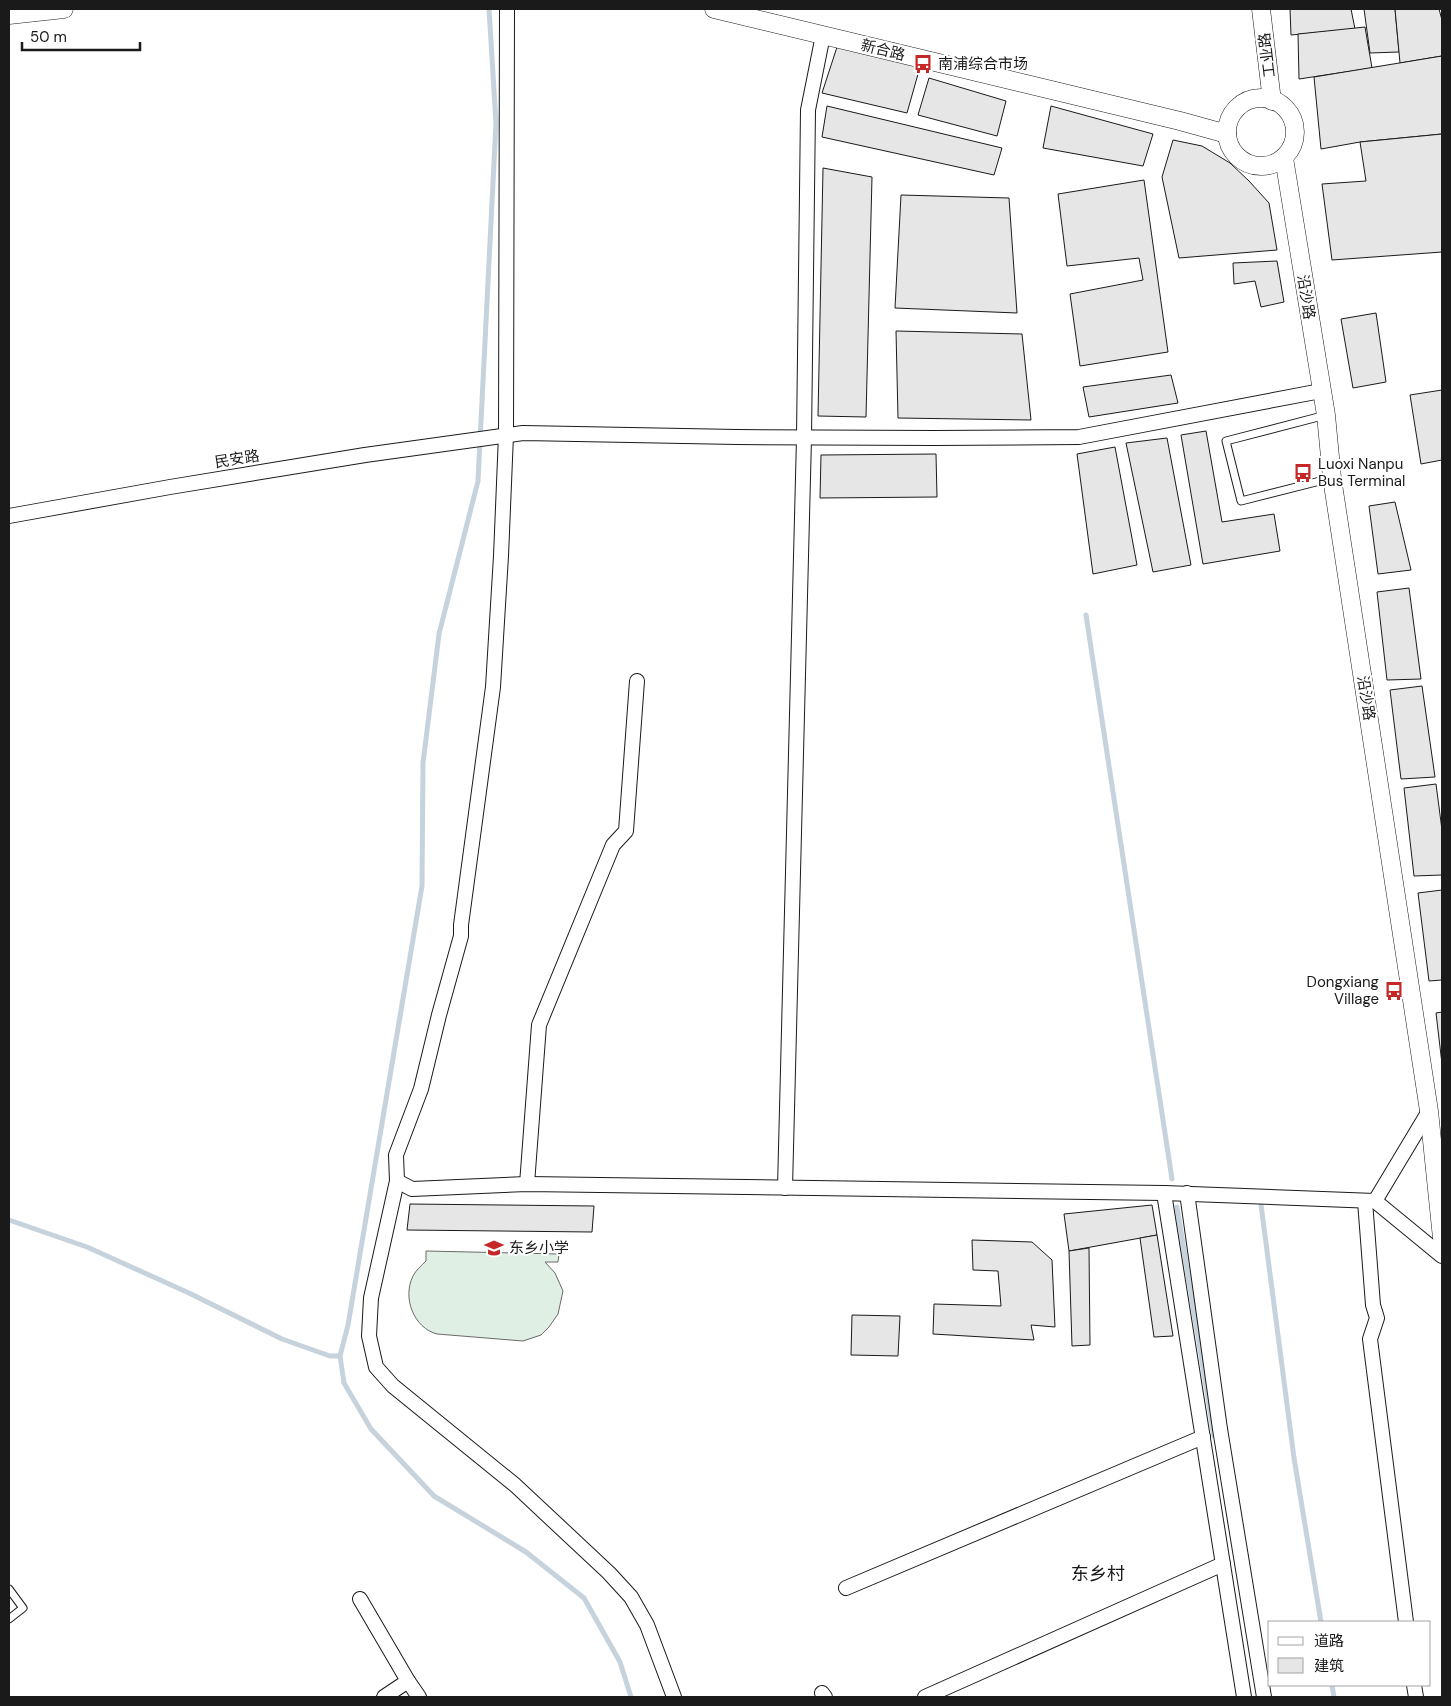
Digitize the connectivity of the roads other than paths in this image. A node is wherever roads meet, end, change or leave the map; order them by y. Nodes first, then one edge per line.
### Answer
1 (64, 9) edge
2 (507, 9) edge
3 (714, 9) edge
4 (1261, 9) edge
5 (9, 15) edge
6 (823, 35) junction
7 (1272, 100) junction
8 (1227, 134) junction
9 (1284, 158) junction
10 (1321, 391) junction
11 (1326, 415) junction
12 (506, 435) junction
13 (804, 438) junction
14 (1332, 478) junction
15 (9, 516) edge
16 (637, 681) dead end
17 (1429, 1111) junction
18 (397, 1181) junction
19 (527, 1184) junction
20 (785, 1188) junction
21 (1164, 1192) junction
22 (1186, 1193) junction
23 (1370, 1201) junction
24 (1442, 1238) edge
25 (1442, 1256) edge
26 (1202, 1437) junction
27 (1223, 1564) junction
28 (846, 1588) dead end
29 (9, 1589) edge
30 (360, 1599) dead end
31 (9, 1619) edge
32 (1406, 1621) edge
33 (408, 1681) junction
34 (384, 1697) edge
35 (419, 1697) edge
36 (674, 1697) edge
37 (925, 1697) edge
38 (1244, 1697) edge
39 (1264, 1697) edge

1 - 5 street
2 - 12 street
3 - 6 street, 新合路
4 - 7 street, 工业路
6 - 8 street, 新合路
6 - 13 street
7 - 8 street
7 - 9 street
8 - 9 street
9 - 10 street, 沿沙路
10 - 11 street, 沿沙路
10 - 13 street, 民安路
11 - 14 street, 沿沙路
11 - 14 lane
12 - 13 street, 民安路
12 - 15 street, 民安路
12 - 18 street
13 - 20 street
14 - 17 street, 沿沙路
16 - 19 street
17 - 23 street
17 - 24 street, 沿沙路
18 - 19 street
18 - 36 street
19 - 20 street
20 - 21 street
21 - 22 street
21 - 26 street
22 - 23 street
22 - 39 street
23 - 25 street
23 - 32 street
26 - 27 street
26 - 28 street
27 - 37 street
27 - 38 street
29 - 31 lane
30 - 33 street
33 - 34 street
33 - 35 street

